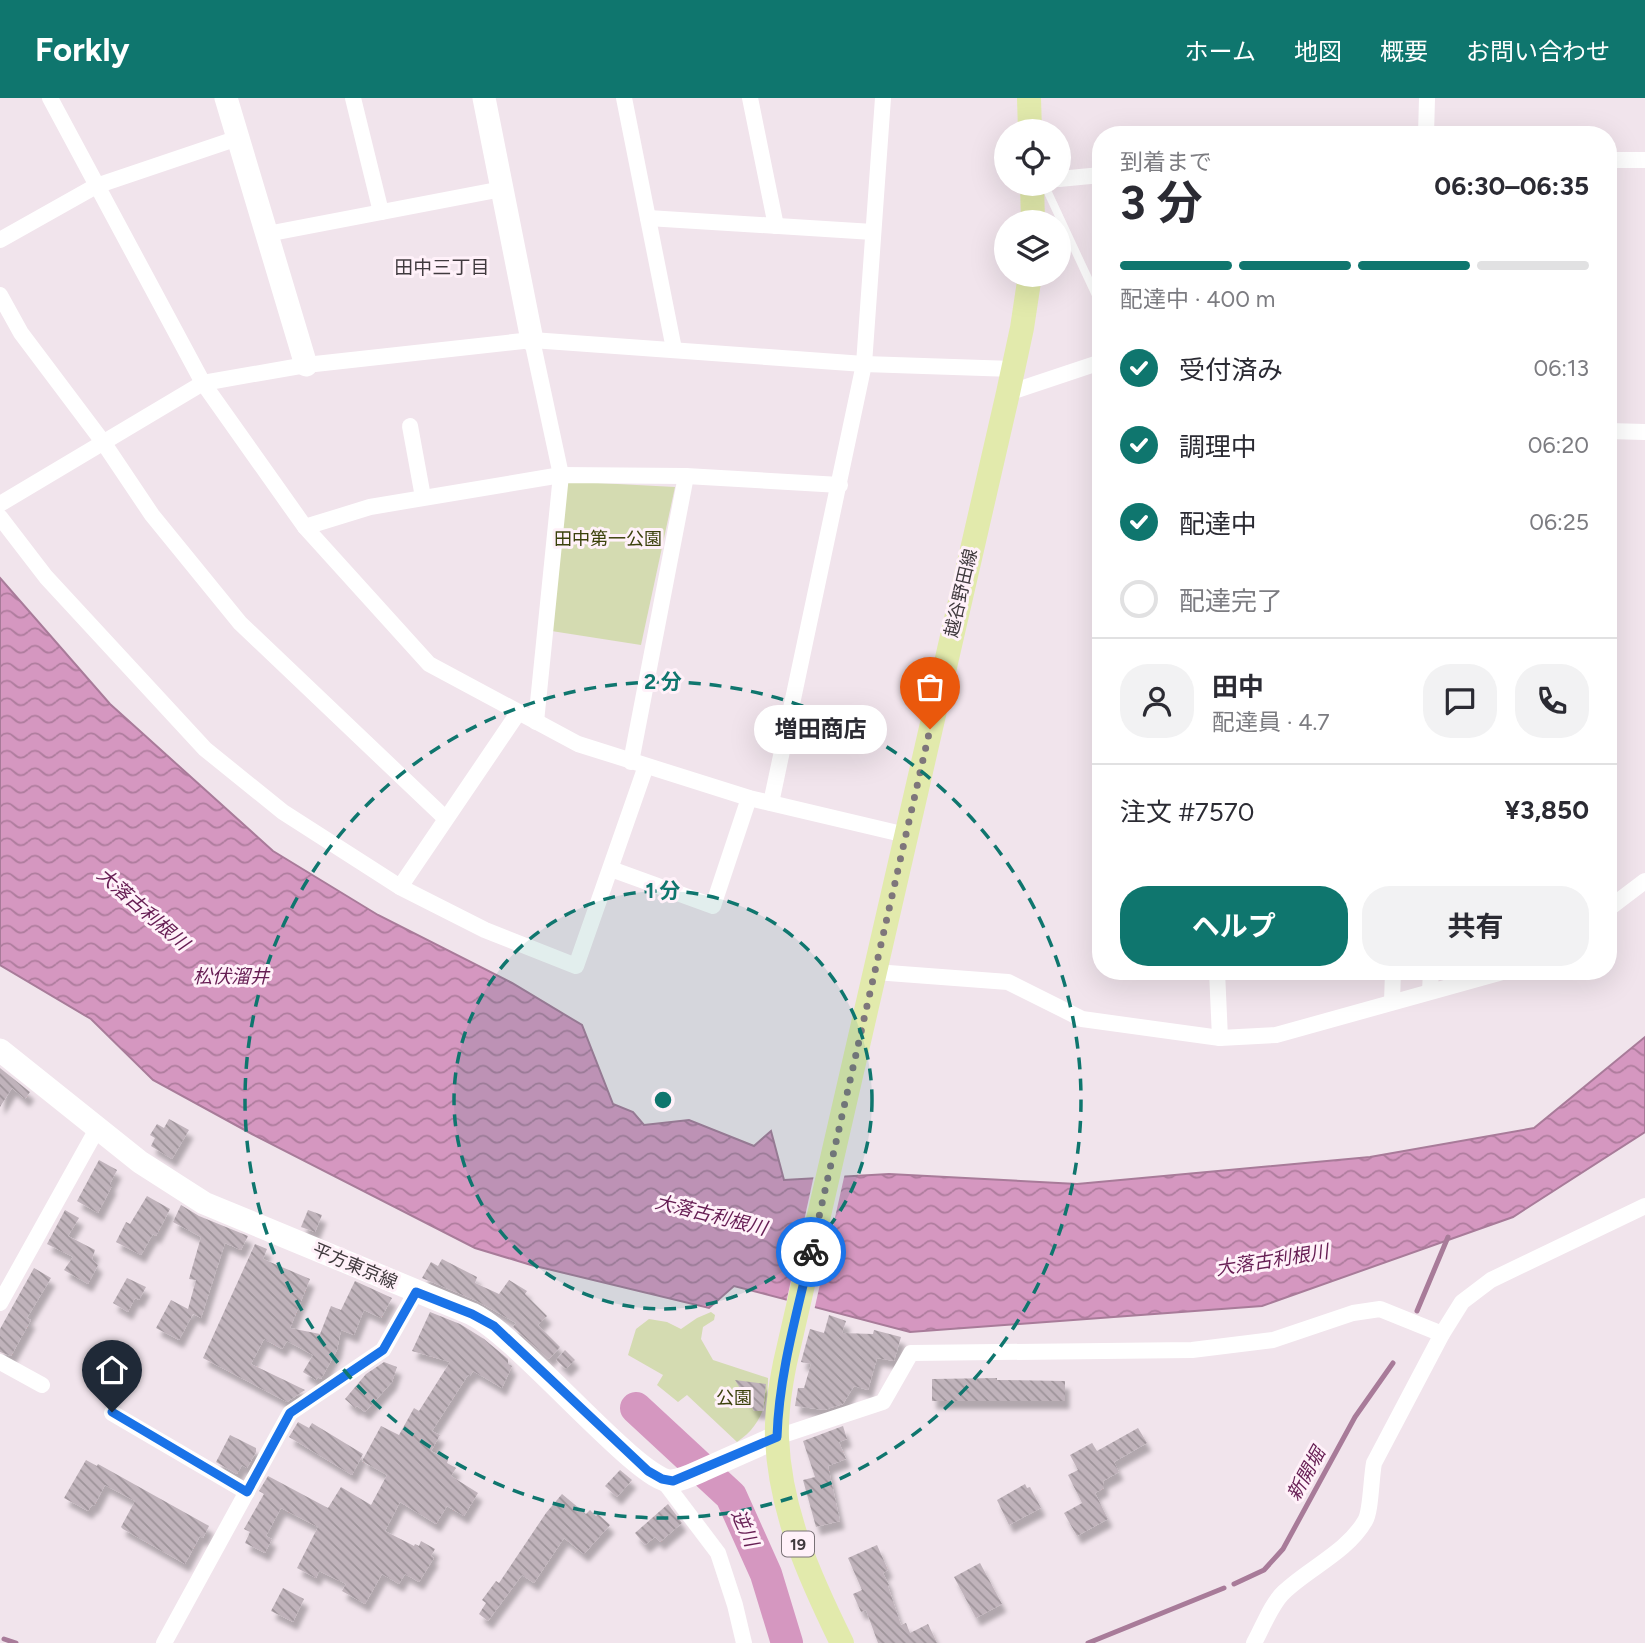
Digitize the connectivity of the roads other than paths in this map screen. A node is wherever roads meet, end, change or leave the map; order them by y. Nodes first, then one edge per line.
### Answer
1 (50, 98) edge
2 (226, 98) edge
3 (353, 98) edge
4 (484, 98) edge
5 (750, 98) edge
6 (883, 98) edge
7 (1029, 98) edge
8 (1427, 98) edge
9 (628, 99) edge
10 (1030, 119) edge
11 (1426, 126) edge
12 (238, 138) junction
13 (1617, 160) edge
14 (1645, 160) edge
15 (1092, 176) edge
16 (1071, 178) edge
17 (96, 186) junction
18 (502, 188) junction
19 (1050, 196) edge
20 (381, 212) junction
21 (648, 218) junction
22 (776, 226) junction
23 (873, 232) junction
24 (267, 233) junction
25 (0, 240) edge
26 (1028, 287) edge
27 (1092, 287) edge
28 (0, 295) edge
29 (532, 340) junction
30 (674, 349) junction
31 (864, 364) junction
32 (306, 365) junction
33 (1092, 365) edge
34 (1013, 369) junction
35 (203, 383) junction
36 (1008, 393) junction
37 (410, 426) dead end
38 (1617, 431) edge
39 (1645, 432) edge
40 (103, 442) junction
41 (561, 475) junction
42 (686, 477) junction
43 (840, 485) junction
44 (422, 498) junction
45 (0, 504) edge
46 (0, 517) edge
47 (304, 527) junction
48 (518, 713) junction
49 (536, 722) junction
50 (639, 764) junction
51 (749, 798) junction
52 (771, 803) junction
53 (446, 818) junction
54 (906, 835) junction
55 (611, 869) junction
56 (1645, 881) edge
57 (400, 887) junction
58 (1617, 902) edge
59 (875, 972) junction
60 (1217, 980) edge
61 (1393, 980) edge
62 (1431, 980) edge
63 (1472, 980) edge
64 (1430, 991) junction
65 (1392, 1002) junction
66 (1220, 1038) junction
67 (0, 1050) edge
68 (97, 1129) junction
69 (1645, 1206) edge
70 (416, 1292) junction
71 (0, 1303) edge
72 (1442, 1334) junction
73 (0, 1362) edge
74 (42, 1385) dead end
75 (112, 1412) dead end
76 (777, 1437) junction
77 (662, 1479) junction
78 (247, 1492) junction
79 (164, 1643) edge
80 (744, 1643) edge
81 (842, 1643) edge
82 (1254, 1643) edge

1 - 17 street
2 - 12 main road
3 - 20 street
4 - 18 main road
5 - 22 street
6 - 23 street
7 - 10 main road
8 - 11 street
9 - 21 street
12 - 17 street
12 - 24 main road
13 - 14 street
15 - 16 street
17 - 25 street
17 - 35 street
18 - 20 street
18 - 29 main road
19 - 27 lane
20 - 24 street
21 - 22 street
21 - 30 street
22 - 23 street
23 - 31 street
24 - 32 main road
26 - 34 main road, 越谷野田線 / 19
28 - 40 street
29 - 30 street
29 - 32 street
29 - 41 street
30 - 31 street
31 - 34 street
31 - 43 street
32 - 35 street
33 - 36 street
34 - 36 main road, 越谷野田線 / 19
35 - 40 street
35 - 47 street
36 - 54 main road, 越谷野田線 / 19
37 - 44 street
38 - 39 street
40 - 45 street
40 - 53 street
41 - 42 street
41 - 44 street
41 - 49 street
42 - 43 street
42 - 50 street
43 - 52 street
44 - 47 street
46 - 57 street
47 - 48 street
48 - 49 street
48 - 53 street
49 - 50 street
50 - 51 street
50 - 55 street
51 - 52 street
51 - 55 street
52 - 54 street
53 - 57 street
54 - 59 main road, 越谷野田線 / 19
55 - 57 street
56 - 58 street
59 - 66 street
59 - 76 main road, 越谷野田線 / 19
60 - 66 street
61 - 65 street
62 - 64 street
63 - 64 street
64 - 65 street
65 - 66 street
67 - 68 main road, 平方東京線
68 - 70 main road, 平方東京線
68 - 71 street
69 - 72 street
70 - 77 main road, 平方東京線
70 - 78 street
72 - 76 street
72 - 82 street
73 - 74 street
75 - 78 street
76 - 77 main road
76 - 81 main road, 越谷野田線 / 19
77 - 80 street
78 - 79 street

